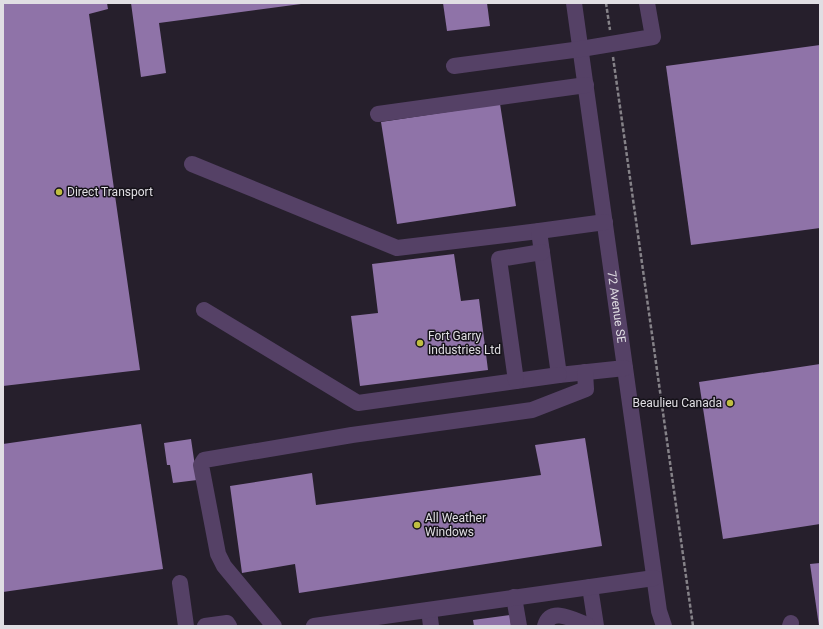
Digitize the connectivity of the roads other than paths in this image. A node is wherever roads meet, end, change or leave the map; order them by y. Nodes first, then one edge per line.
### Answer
1 (574, 3) edge
2 (647, 3) edge
3 (581, 49) junction
4 (454, 66) dead end
5 (586, 85) junction
6 (378, 114) dead end
7 (192, 164) dead end
8 (605, 222) junction
9 (539, 231) junction
10 (542, 252) junction
11 (204, 310) dead end
12 (625, 368) junction
13 (585, 372) junction
14 (558, 375) junction
15 (516, 381) junction
16 (654, 578) junction
17 (180, 583) dead end
18 (590, 587) junction
19 (514, 597) junction
20 (429, 610) junction
21 (660, 621) edge
22 (590, 625) edge
23 (186, 626) edge
24 (204, 626) edge
25 (229, 626) edge
26 (274, 626) edge
27 (314, 626) edge
28 (431, 626) edge
29 (519, 626) edge
30 (544, 626) edge

1 - 3 street, 72 Avenue SE
2 - 3 street
3 - 4 street
3 - 5 street, 72 Avenue SE
5 - 6 street
5 - 8 street, 72 Avenue SE
7 - 9 street
8 - 9 street
8 - 12 street, 72 Avenue SE
9 - 10 street
10 - 14 street
10 - 15 street
11 - 15 street
12 - 13 street
12 - 16 street, 72 Avenue SE
13 - 14 street
13 - 26 street
14 - 15 street
16 - 18 street
16 - 21 street, 72 Avenue SE
17 - 23 street
18 - 19 street
18 - 22 street
19 - 20 street
19 - 29 street
20 - 27 street
20 - 28 street
22 - 30 street
24 - 25 street

